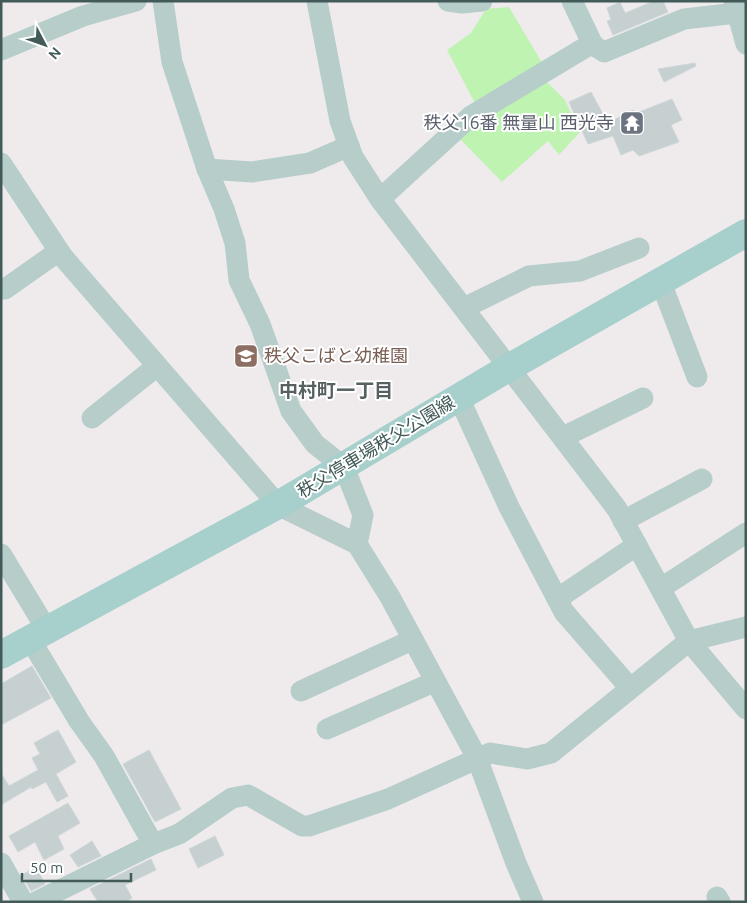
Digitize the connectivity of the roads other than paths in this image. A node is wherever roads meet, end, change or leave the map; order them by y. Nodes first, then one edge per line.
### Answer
1 (136, 1) edge
2 (163, 1) edge
3 (317, 1) edge
4 (448, 1) edge
5 (572, 1) edge
6 (478, 2) edge
7 (735, 7) edge
8 (746, 44) edge
9 (593, 45) junction
10 (1, 50) edge
11 (349, 146) junction
12 (1, 163) edge
13 (207, 169) junction
14 (380, 199) junction
15 (746, 233) edge
16 (638, 248) dead end
17 (59, 251) junction
18 (660, 280) junction
19 (5, 289) dead end
20 (464, 308) junction
21 (157, 366) junction
22 (510, 367) junction
23 (697, 378) dead end
24 (459, 398) junction
25 (643, 398) dead end
26 (92, 418) dead end
27 (563, 438) junction
28 (344, 467) junction
29 (702, 479) dead end
30 (278, 505) junction
31 (623, 520) junction
32 (746, 533) edge
33 (357, 544) junction
34 (636, 545) junction
35 (1, 554) edge
36 (660, 588) junction
37 (557, 599) junction
38 (746, 627) edge
39 (38, 635) junction
40 (412, 640) junction
41 (690, 641) junction
42 (1, 655) edge
43 (434, 682) junction
44 (630, 688) junction
45 (301, 691) dead end
46 (746, 709) edge
47 (327, 729) dead end
48 (477, 758) junction
49 (153, 844) junction
50 (1, 863) edge
51 (23, 902) edge
52 (36, 902) edge
53 (533, 902) edge

1 - 10 street
2 - 13 street
3 - 11 street
4 - 6 street
5 - 9 street
7 - 8 street
7 - 9 street
9 - 14 street
11 - 13 street
11 - 14 street
12 - 17 street
13 - 28 street
14 - 20 street
15 - 18 main road, 秩父停車場秩父公園線
16 - 20 street
17 - 19 street
17 - 21 street
18 - 22 main road, 秩父停車場秩父公園線
18 - 23 street
20 - 22 street
21 - 26 street
21 - 30 street
22 - 24 main road, 秩父停車場秩父公園線
22 - 27 street
24 - 28 main road, 秩父停車場秩父公園線
24 - 37 street
25 - 27 street
27 - 31 street
28 - 30 main road, 秩父停車場秩父公園線
28 - 33 street
29 - 31 street
30 - 33 street
30 - 39 main road, 秩父停車場秩父公園線
31 - 34 street
32 - 36 street
33 - 40 street
34 - 36 street
34 - 37 street
35 - 39 street
36 - 41 street
37 - 44 street
38 - 41 street
39 - 42 main road, 秩父停車場秩父公園線
39 - 49 street
40 - 43 street
40 - 45 street
41 - 44 street
41 - 46 street
43 - 47 street
43 - 48 street
44 - 48 street
48 - 49 street
48 - 53 street
49 - 52 street
50 - 51 street

